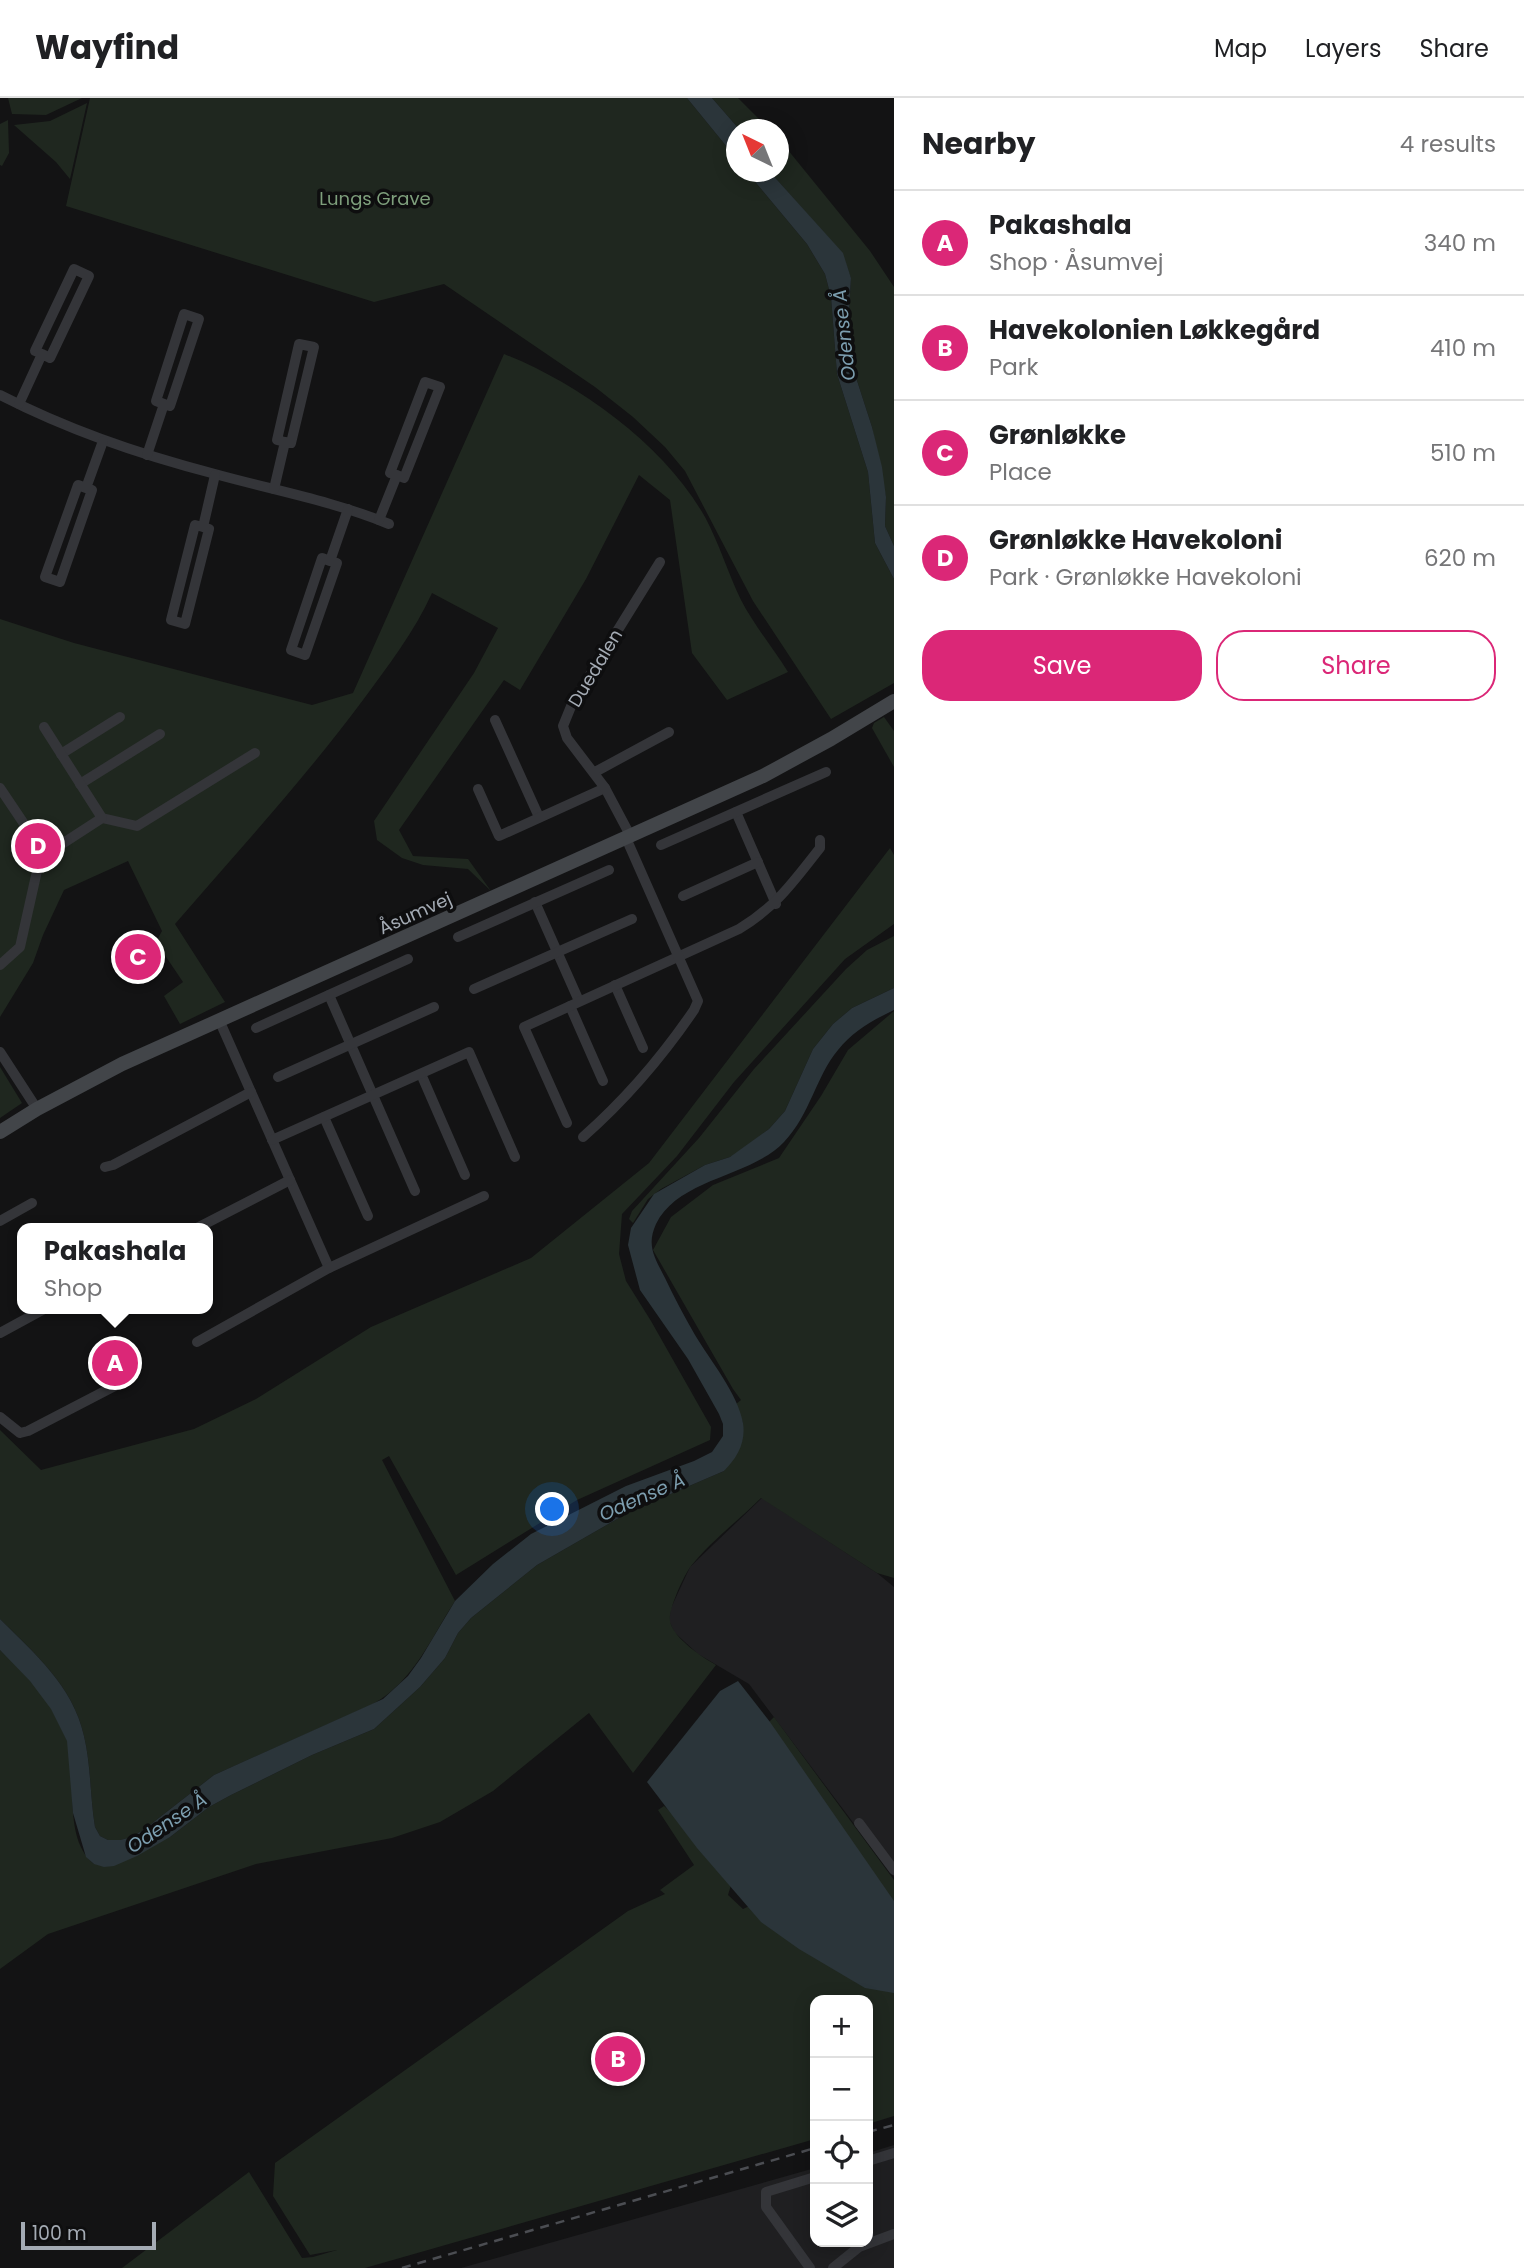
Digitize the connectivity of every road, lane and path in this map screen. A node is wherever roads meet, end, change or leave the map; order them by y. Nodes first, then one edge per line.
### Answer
1 (42, 354) junction
2 (1, 397) edge
3 (19, 404) junction
4 (164, 404) junction
5 (103, 441) junction
6 (285, 442) junction
7 (148, 455) junction
8 (215, 475) junction
9 (397, 475) junction
10 (86, 488) junction
11 (274, 489) junction
12 (348, 509) junction
13 (203, 527) junction
14 (330, 561) junction
15 (660, 562) dead end
16 (894, 701) edge
17 (120, 718) dead end
18 (495, 720) dead end
19 (44, 727) dead end
20 (669, 732) dead end
21 (160, 734) dead end
22 (254, 753) dead end
23 (61, 754) junction
24 (594, 772) junction
25 (825, 772) dead end
26 (80, 784) junction
27 (0, 788) edge
28 (605, 788) junction
29 (478, 789) dead end
30 (736, 812) junction
31 (539, 817) junction
32 (102, 818) junction
33 (629, 837) junction
34 (820, 840) dead end
35 (661, 845) dead end
36 (45, 855) junction
37 (758, 862) junction
38 (609, 870) dead end
39 (683, 896) dead end
40 (535, 902) junction
41 (776, 904) junction
42 (632, 919) dead end
43 (458, 937) dead end
44 (557, 952) junction
45 (679, 956) junction
46 (408, 959) dead end
47 (0, 965) edge
48 (615, 985) junction
49 (474, 989) dead end
50 (329, 995) junction
51 (575, 1004) junction
52 (434, 1007) dead end
53 (220, 1022) junction
54 (256, 1028) dead end
55 (351, 1044) junction
56 (643, 1048) dead end
57 (0, 1052) edge
58 (421, 1074) junction
59 (278, 1077) dead end
60 (603, 1081) dead end
61 (251, 1092) junction
62 (373, 1095) junction
63 (37, 1109) junction
64 (324, 1117) junction
65 (567, 1123) dead end
66 (0, 1132) edge
67 (583, 1137) dead end
68 (272, 1140) junction
69 (515, 1157) dead end
70 (105, 1167) dead end
71 (466, 1175) dead end
72 (290, 1180) junction
73 (415, 1191) dead end
74 (484, 1196) dead end
75 (32, 1203) dead end
76 (368, 1216) dead end
77 (0, 1221) edge
78 (207, 1223) edge
79 (329, 1268) junction
80 (35, 1314) edge
81 (0, 1333) edge
82 (197, 1342) dead end
83 (132, 1377) dead end
84 (0, 1417) edge
85 (859, 1824) dead end
86 (894, 1870) edge
87 (894, 2153) edge
88 (873, 2159) edge
89 (810, 2179) edge
90 (894, 2234) edge
91 (810, 2268) edge
92 (833, 2268) edge

1 - 1 street
1 - 3 street
2 - 3 street
3 - 5 street
4 - 4 street
4 - 7 street
5 - 7 street
5 - 10 street
6 - 6 street
6 - 11 street
7 - 8 street
8 - 11 street
8 - 13 street
9 - 9 street
9 - 12 street
10 - 10 street
11 - 12 street
12 - 14 street
13 - 13 street
14 - 14 street
15 - 24 street, Duedalen
16 - 33 street, Åsumvej
17 - 23 street
18 - 31 street
19 - 23 street
20 - 24 street
21 - 26 street
22 - 32 street
23 - 26 street
24 - 28 street, Duedalen
25 - 30 street
26 - 32 street
27 - 36 street
28 - 31 street
28 - 33 street, Duedalen
29 - 31 street
30 - 35 street
30 - 37 street
32 - 36 street
33 - 45 street
33 - 53 street, Åsumvej
34 - 41 street
36 - 47 street
37 - 39 street
37 - 41 street
38 - 40 street
40 - 43 street
40 - 44 street
41 - 45 street
42 - 44 street
44 - 49 street
44 - 51 street
45 - 48 street
45 - 67 street
46 - 50 street
48 - 51 street
48 - 56 street
50 - 54 street
50 - 55 street
51 - 60 street
51 - 65 street
52 - 55 street
53 - 61 street
53 - 63 street, Åsumvej
55 - 59 street
55 - 62 street
57 - 63 street
58 - 62 street
58 - 69 street
58 - 71 street
61 - 68 street
61 - 70 street
62 - 64 street
62 - 73 street
63 - 66 street, Åsumvej
64 - 68 street
64 - 76 street
68 - 72 street
72 - 78 street
72 - 79 street
74 - 79 street
75 - 77 street
79 - 82 street
80 - 81 street
83 - 84 street
85 - 86 street
87 - 88 street
89 - 91 street
90 - 92 street

